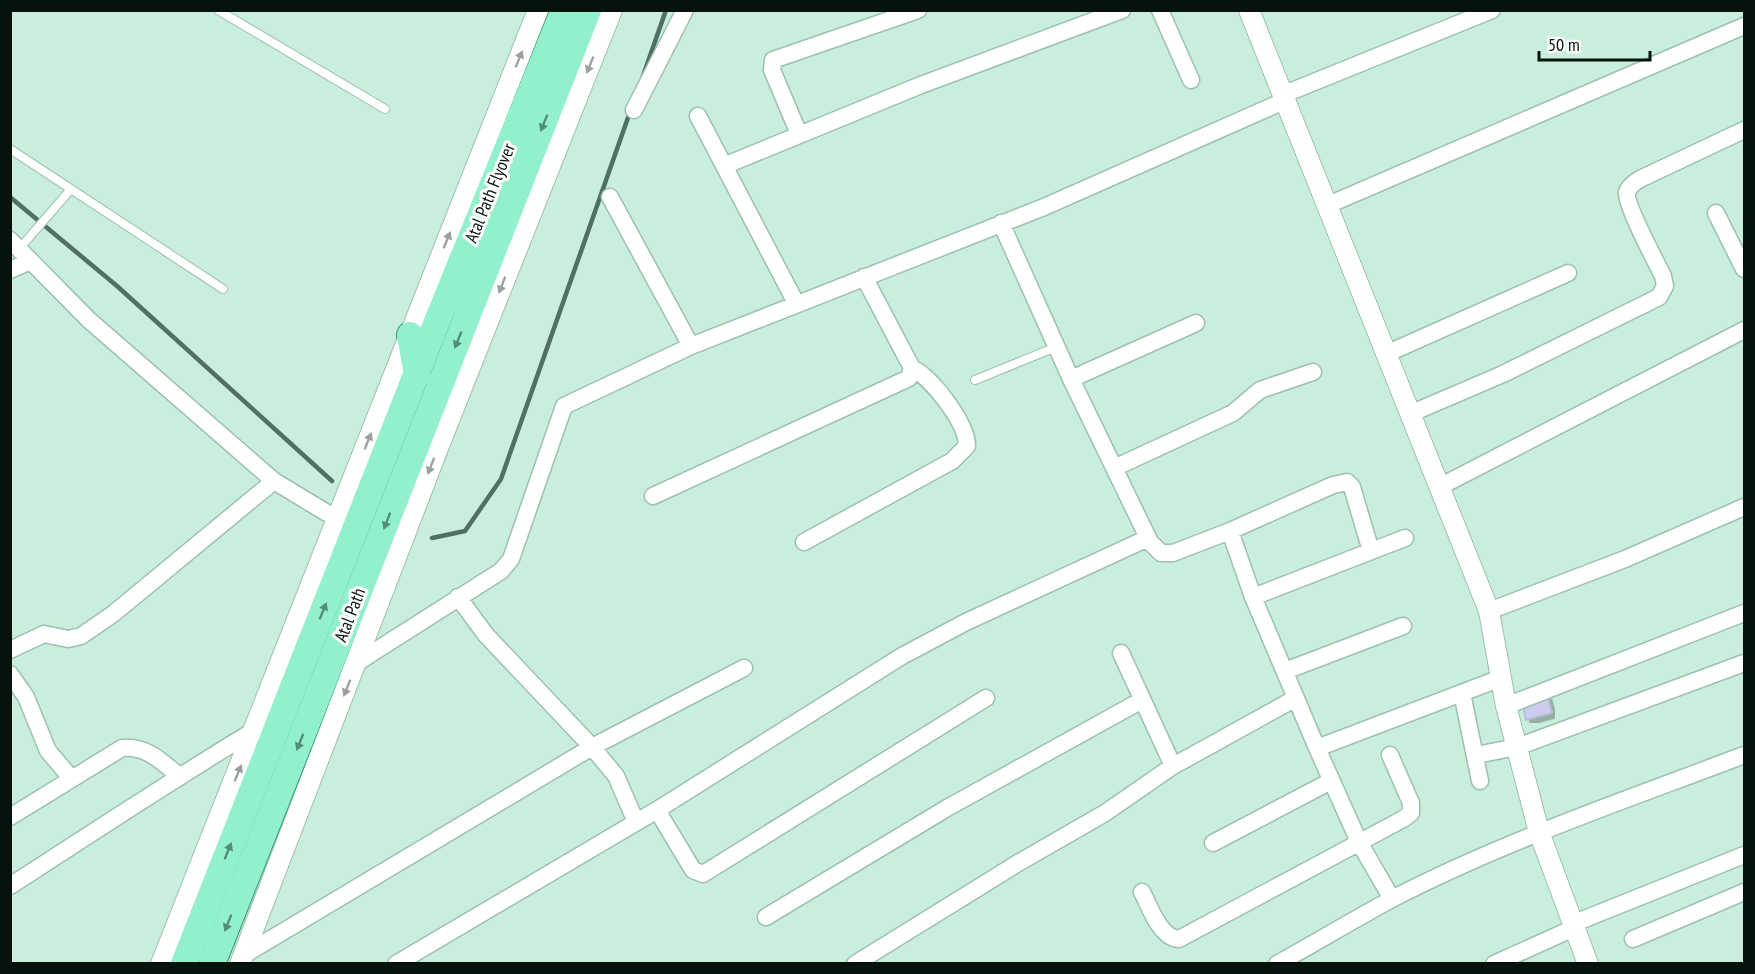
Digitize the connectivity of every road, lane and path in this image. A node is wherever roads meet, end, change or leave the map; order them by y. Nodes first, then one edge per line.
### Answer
1 (218, 10) edge
2 (538, 10) edge
3 (564, 10) edge
4 (588, 10) edge
5 (612, 10) edge
6 (685, 10) edge
7 (918, 10) edge
8 (1122, 10) edge
9 (1160, 10) edge
10 (1249, 10) edge
11 (1492, 10) edge
12 (1744, 26) edge
13 (1191, 80) dead end
14 (1283, 98) junction
15 (385, 109) dead end
16 (634, 110) dead end
17 (698, 116) dead end
18 (1744, 130) edge
19 (799, 134) junction
20 (10, 148) edge
21 (726, 165) junction
22 (71, 189) junction
23 (610, 197) dead end
24 (1328, 205) junction
25 (1716, 213) dead end
26 (1001, 223) junction
27 (19, 242) edge
28 (514, 255) junction
29 (31, 261) junction
30 (488, 266) junction
31 (1744, 269) edge
32 (10, 270) edge
33 (1568, 273) dead end
34 (864, 278) junction
35 (224, 289) dead end
36 (796, 303) junction
37 (1196, 323) dead end
38 (1744, 330) edge
39 (410, 334) junction
40 (691, 346) junction
41 (1056, 347) junction
42 (1388, 353) junction
43 (912, 368) junction
44 (1313, 372) dead end
45 (417, 375) junction
46 (975, 380) dead end
47 (1071, 380) junction
48 (1412, 413) junction
49 (1114, 468) junction
50 (274, 481) junction
51 (1441, 486) junction
52 (653, 496) dead end
53 (1744, 507) edge
54 (338, 515) junction
55 (1230, 531) junction
56 (1148, 538) junction
57 (1405, 538) dead end
58 (804, 542) dead end
59 (1371, 551) junction
60 (458, 597) junction
61 (1253, 597) junction
62 (1489, 610) junction
63 (1744, 613) edge
64 (1403, 626) dead end
65 (10, 650) edge
66 (1121, 653) dead end
67 (358, 662) junction
68 (1744, 663) edge
69 (744, 668) dead end
70 (1285, 671) junction
71 (10, 674) edge
72 (1501, 678) junction
73 (1462, 693) junction
74 (1296, 698) junction
75 (986, 699) dead end
76 (1142, 700) junction
77 (1506, 706) junction
78 (255, 730) junction
79 (592, 747) junction
80 (1517, 747) junction
81 (1317, 748) junction
82 (1390, 755) dead end
83 (1476, 755) junction
84 (1744, 755) edge
85 (1173, 766) junction
86 (179, 776) junction
87 (72, 778) junction
88 (1480, 780) dead end
89 (1331, 781) junction
90 (648, 816) junction
91 (10, 817) edge
92 (1539, 832) junction
93 (1359, 842) junction
94 (1213, 843) dead end
95 (1744, 855) edge
96 (10, 886) edge
97 (1142, 892) dead end
98 (1744, 892) edge
99 (1392, 899) junction
100 (766, 918) dead end
101 (1573, 926) junction
102 (1633, 939) dead end
103 (242, 959) edge
104 (161, 963) edge
105 (184, 963) edge
106 (212, 963) edge
107 (396, 963) edge
108 (855, 963) edge
109 (1277, 963) edge
110 (1494, 963) edge
111 (1588, 963) edge

1 - 15 lane
39 -> 2 street
3 - 45 main road, Atal Path Flyover
4 -> 30 main road, Atal Path Flyover
5 -> 28 street
6 - 16 street
7 - 19 street
8 - 19 street
9 - 13 street
10 - 14 street
11 - 14 street
12 - 24 street
14 - 24 street
14 - 26 street
17 - 21 street
18 - 48 street
19 - 21 street
20 - 22 lane
21 - 36 street
22 - 27 lane
22 - 35 lane
23 - 40 street
24 - 42 street
25 - 31 street
26 - 34 street
26 - 41 street
27 - 29 street
28 - 30 main road
28 -> 67 street
29 - 32 street
29 - 50 street
30 -> 106 main road, Atal Path
33 - 42 street
34 - 36 street
34 - 43 street
36 - 40 street
37 - 47 street
38 - 51 street
39 - 45 main road
54 -> 39 street
40 - 60 street
41 - 46 lane
41 - 47 street
42 - 48 street
43 - 52 street
43 - 58 street
44 - 49 street
105 -> 45 main road, Atal Path Flyover
47 - 49 street
48 - 51 street
49 - 56 street
50 - 54 street
50 - 65 street
51 - 62 street
53 - 62 street
54 - 78 street
55 - 56 street
55 - 59 street
55 - 61 street
56 - 90 street
57 - 59 street
59 - 61 street
60 - 67 street
60 - 79 street
61 - 70 street
62 - 72 street
63 - 77 street
64 - 70 street
66 - 76 street
67 -> 103 street
68 - 80 street
69 - 79 street
70 - 74 street
71 - 87 street
72 - 73 street
72 - 77 street
73 - 81 street
73 - 83 street
74 - 81 street
74 - 85 street
75 - 90 street
76 - 85 street
76 - 100 street
77 - 80 street
78 - 86 street
104 -> 78 street
79 - 90 street
79 - 103 street
80 - 83 street
80 - 92 street
81 - 89 street
82 - 93 street
83 - 88 street
84 - 92 street
85 - 108 street
86 - 87 street
86 - 96 street
87 - 91 street
89 - 93 street
89 - 94 street
90 - 107 street
92 - 99 street
92 - 101 street
93 - 97 street
93 - 99 street
95 - 101 street
98 - 102 street
99 - 109 street
101 - 110 street
101 - 111 street

